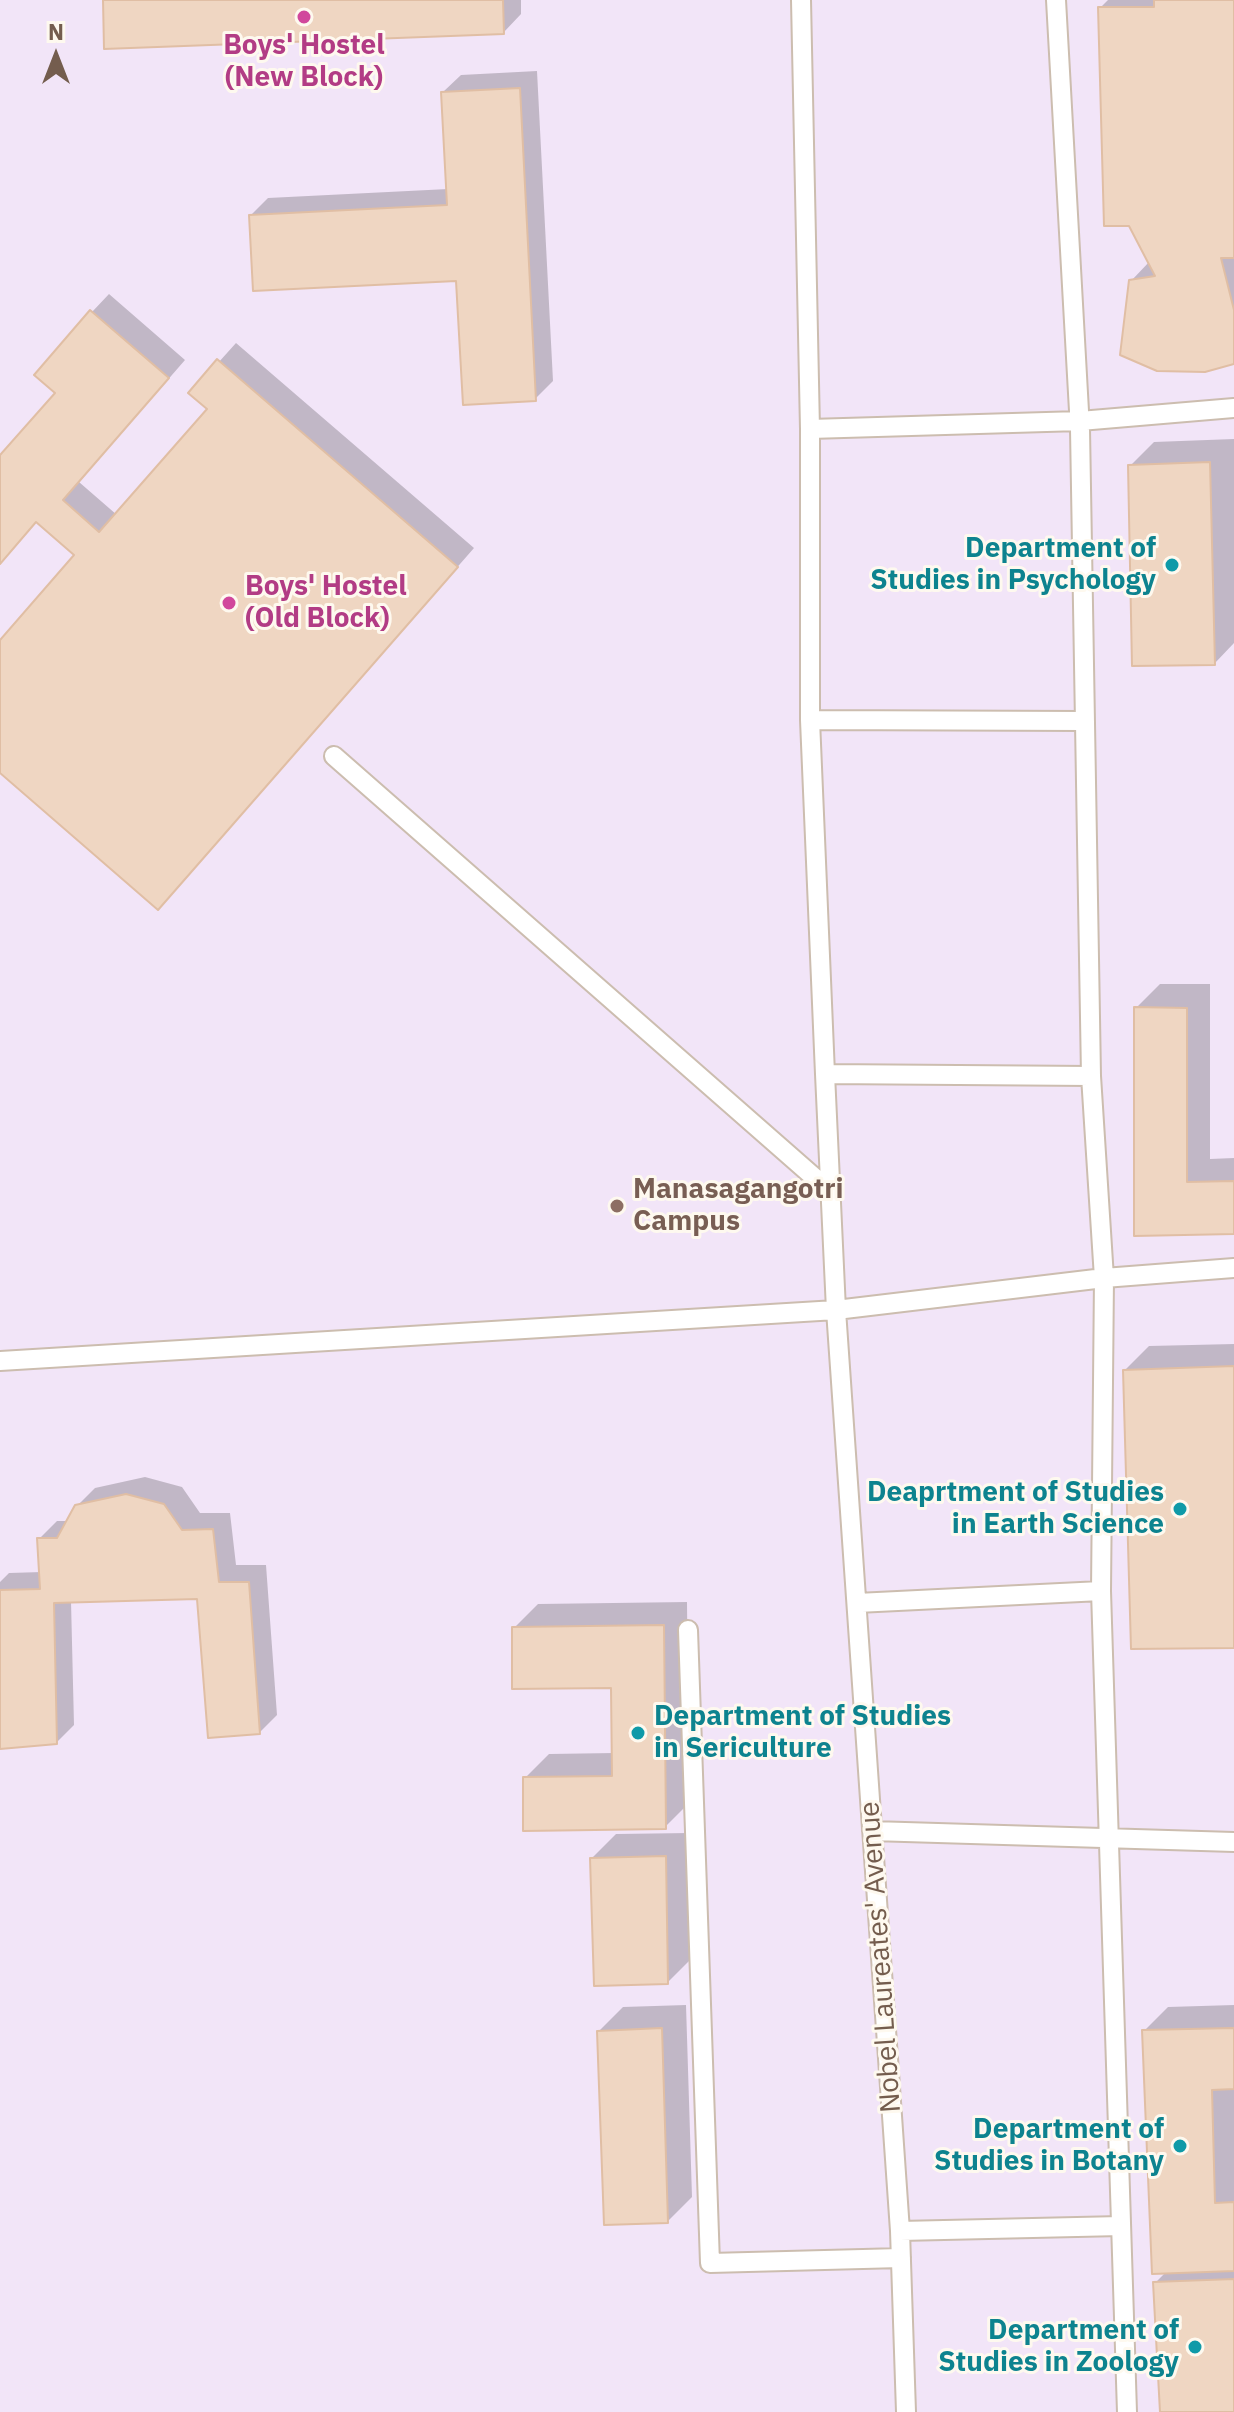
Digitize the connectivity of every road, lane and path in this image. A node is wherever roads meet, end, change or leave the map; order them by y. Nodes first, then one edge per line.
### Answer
1 (801, 0) edge
2 (1056, 0) edge
3 (1234, 408) edge
4 (1080, 421) junction
5 (810, 429) junction
6 (810, 720) junction
7 (1085, 721) junction
8 (334, 756) dead end
9 (825, 1074) junction
10 (1091, 1076) junction
11 (831, 1192) junction
12 (1234, 1268) edge
13 (1104, 1278) junction
14 (836, 1310) junction
15 (0, 1361) edge
16 (1101, 1591) junction
17 (857, 1603) junction
18 (688, 1630) dead end
19 (872, 1831) junction
20 (1109, 1836) junction
21 (1234, 1842) edge
22 (1121, 2226) junction
23 (900, 2231) junction
24 (901, 2258) junction
25 (906, 2412) edge
26 (1127, 2412) edge

1 - 5 lane, Nobel Laureates' Avenue
2 - 4 lane
3 - 4 lane
4 - 5 lane
4 - 7 lane
5 - 6 lane, Nobel Laureates' Avenue
6 - 7 lane
6 - 9 lane, Nobel Laureates' Avenue
7 - 10 lane
8 - 11 lane
9 - 10 lane
9 - 11 lane, Nobel Laureates' Avenue
10 - 13 lane
11 - 14 lane, Nobel Laureates' Avenue
12 - 13 lane
13 - 14 lane
13 - 16 lane
14 - 15 lane
14 - 17 lane, Nobel Laureates' Avenue
16 - 17 lane
16 - 20 lane
17 - 19 lane, Nobel Laureates' Avenue
18 - 24 lane
19 - 20 lane
19 - 23 lane, Nobel Laureates' Avenue
20 - 21 lane
20 - 22 lane
22 - 23 lane
22 - 26 lane
23 - 24 lane, Nobel Laureates' Avenue
24 - 25 lane, Nobel Laureates' Avenue

